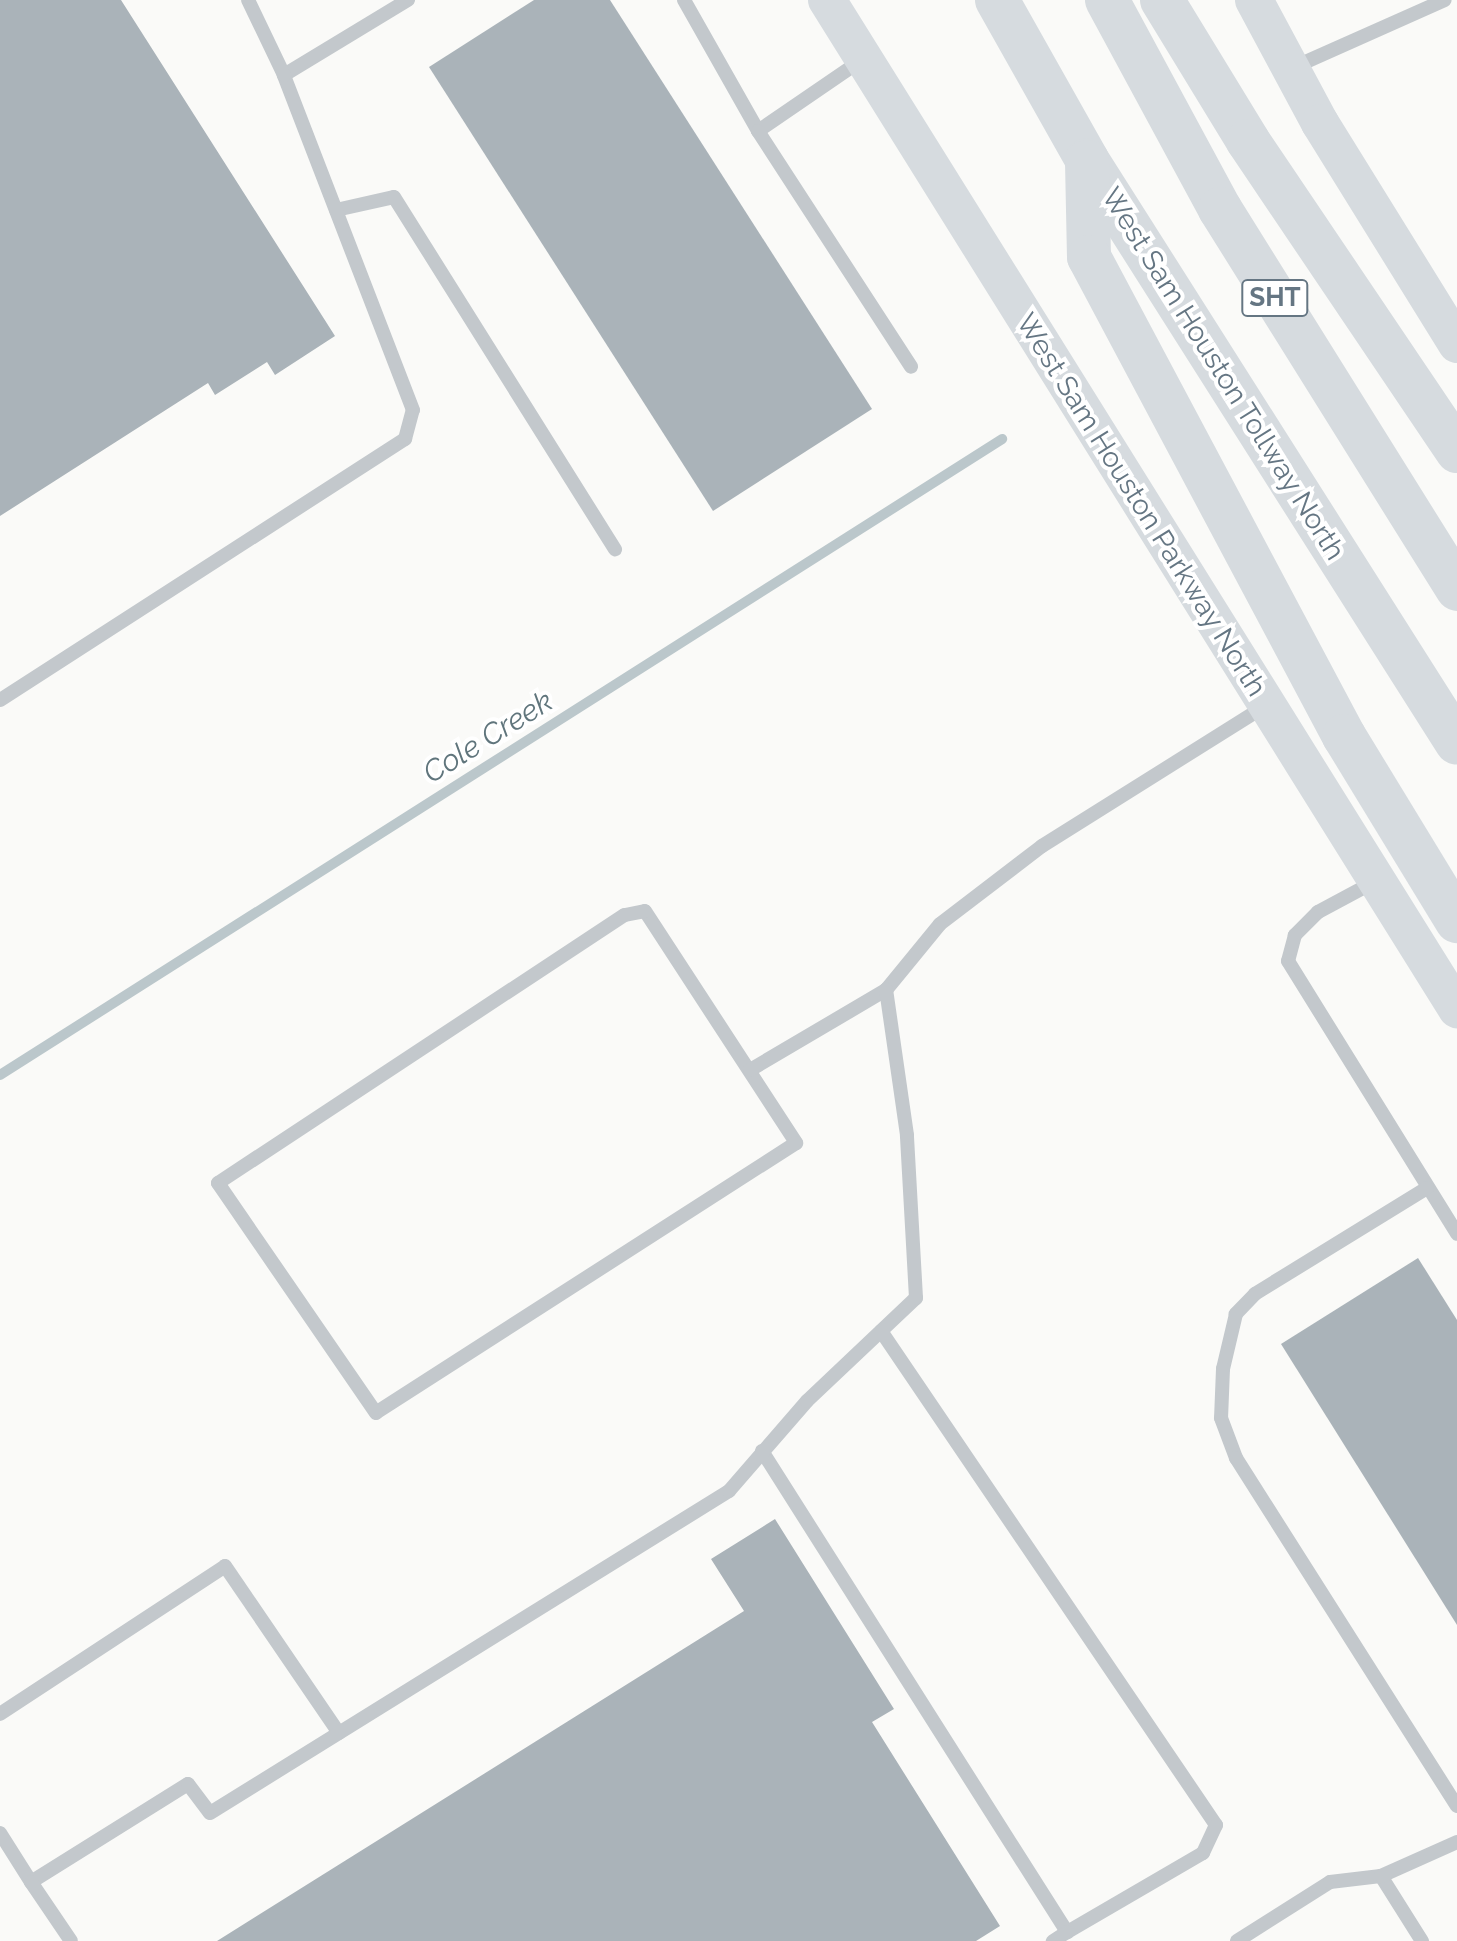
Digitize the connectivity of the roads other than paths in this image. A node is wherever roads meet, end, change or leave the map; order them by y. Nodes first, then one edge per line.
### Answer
1 (248, 0) edge
2 (408, 0) edge
3 (684, 0) edge
4 (827, 0) edge
5 (997, 0) edge
6 (1107, 0) edge
7 (1162, 0) edge
8 (1254, 0) edge
9 (1445, 0) edge
10 (864, 59) junction
11 (1291, 68) junction
12 (284, 75) junction
13 (758, 131) junction
14 (1087, 160) junction
15 (336, 210) junction
16 (1457, 344) edge
17 (911, 367) dead end
18 (1457, 451) edge
19 (615, 549) dead end
20 (1457, 589) edge
21 (0, 700) edge
22 (1266, 705) junction
23 (1457, 743) edge
24 (1375, 881) junction
25 (1457, 921) edge
26 (886, 990) junction
27 (1457, 1009) edge
28 (750, 1070) junction
29 (1427, 1188) junction
30 (1457, 1234) edge
31 (881, 1331) junction
32 (762, 1451) junction
33 (0, 1714) edge
34 (339, 1733) junction
35 (1457, 1806) edge
36 (0, 1833) edge
37 (1457, 1842) edge
38 (1381, 1876) junction
39 (31, 1882) junction
40 (1067, 1932) junction
41 (71, 1941) edge
42 (1053, 1941) edge
43 (1237, 1941) edge
44 (1422, 1941) edge

1 - 12 lane
2 - 12 lane
3 - 13 lane
4 - 10 main road, West Sam Houston Parkway North
5 - 14 highway, West Sam Houston Tollway North
6 - 20 highway, SHT
7 - 18 highway
8 - 11 main road
9 - 11 lane
10 - 13 lane
10 - 22 main road, West Sam Houston Parkway North
11 - 16 main road
12 - 15 lane
13 - 17 lane
14 - 23 highway, West Sam Houston Tollway North
14 - 25 highway
15 - 19 lane
15 - 21 lane
22 - 24 main road, West Sam Houston Parkway North
22 - 26 lane
24 - 27 main road, West Sam Houston Parkway North
24 - 29 lane
26 - 28 lane
26 - 31 lane
28 - 28 lane
29 - 30 lane
29 - 35 lane
31 - 32 lane
31 - 40 lane
32 - 34 lane
32 - 40 lane
33 - 34 lane
34 - 39 lane
36 - 39 lane
37 - 38 lane
38 - 43 lane
38 - 44 lane
39 - 41 lane
40 - 42 lane

